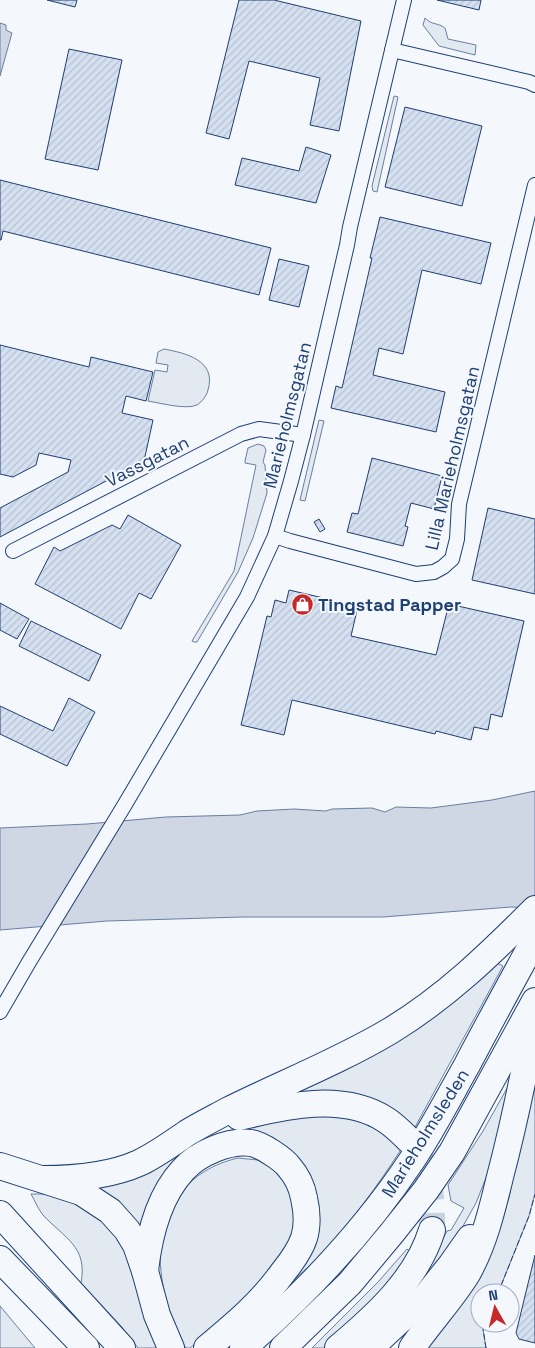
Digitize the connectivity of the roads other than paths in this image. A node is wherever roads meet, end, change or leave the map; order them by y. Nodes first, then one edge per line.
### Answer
1 (404, 0) edge
2 (392, 50) junction
3 (535, 85) edge
4 (535, 185) edge
5 (304, 435) junction
6 (275, 536) junction
7 (13, 551) dead end
8 (535, 909) edge
9 (535, 939) edge
10 (535, 1001) edge
11 (0, 1012) edge
12 (535, 1016) edge
13 (190, 1132) junction
14 (409, 1140) tunnel mouth
15 (0, 1166) edge
16 (42, 1179) junction
17 (495, 1198) junction
18 (0, 1214) edge
19 (432, 1230) tunnel mouth
20 (0, 1259) edge
21 (145, 1271) junction
22 (48, 1309) junction
23 (68, 1348) edge
24 (86, 1348) edge
25 (122, 1348) edge
26 (171, 1348) edge
27 (207, 1348) edge
28 (243, 1348) edge
29 (283, 1348) edge
30 (338, 1348) edge
31 (370, 1348) edge
32 (412, 1348) edge

1 - 2 street, Marieholmsgatan
2 - 3 street
2 - 5 street, Marieholmsgatan
4 - 6 street, Lilla Marieholmsgatan
5 - 6 street, Marieholmsgatan
5 - 7 street, Vassgatan
6 - 11 street, Marieholmsgatan
8 - 13 highway
9 - 28 highway, Marieholmsleden
10 - 29 highway, Marieholmsleden
12 - 17 highway
13 - 14 highway
13 - 16 highway
15 - 16 highway
16 - 21 highway
17 - 31 highway
17 - 32 highway
18 - 25 highway
19 - 30 highway
20 - 22 highway
21 - 26 highway
21 - 27 highway
22 - 23 highway
22 - 24 highway

